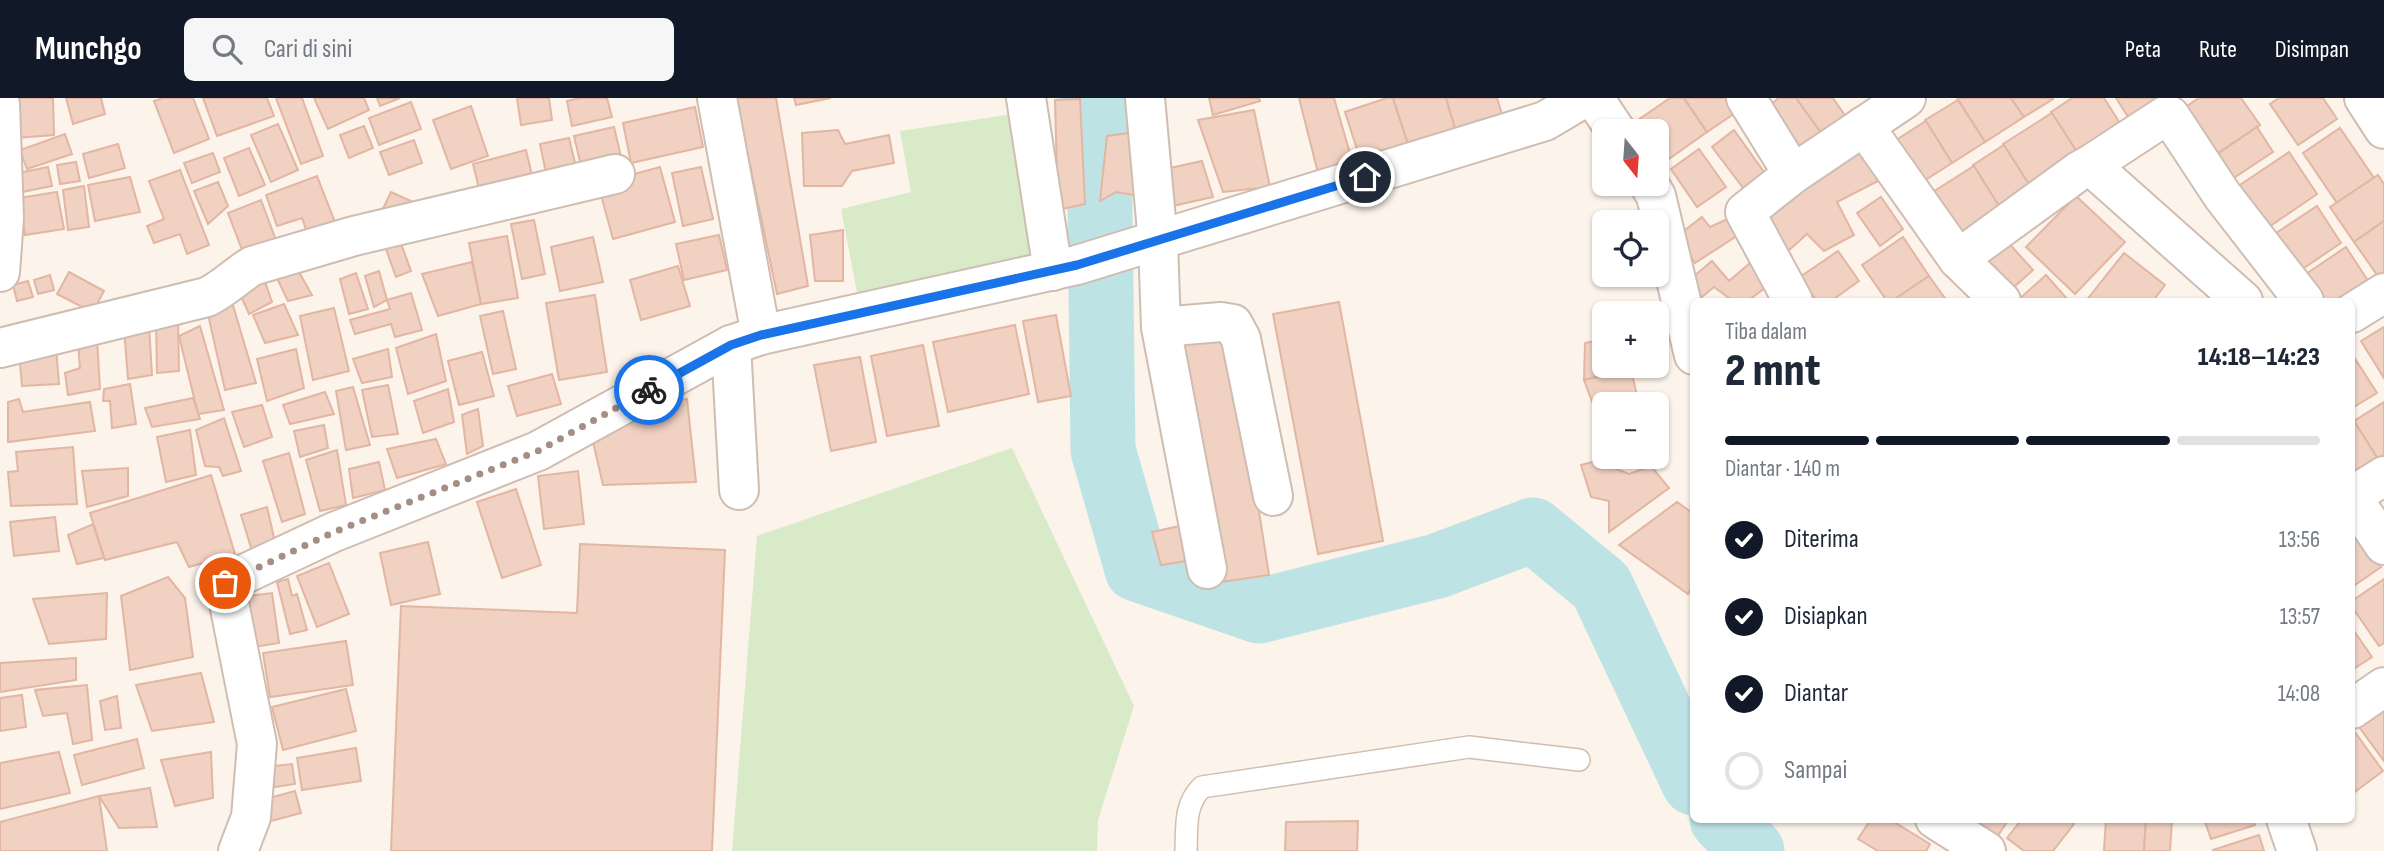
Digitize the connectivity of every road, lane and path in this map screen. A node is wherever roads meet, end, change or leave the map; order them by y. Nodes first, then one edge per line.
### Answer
1 (717, 98) edge
2 (1026, 98) edge
3 (1145, 98) edge
4 (1584, 98) edge
5 (1594, 98) edge
6 (1746, 98) edge
7 (1906, 98) edge
8 (2364, 98) edge
9 (0, 104) edge
10 (1543, 110) edge
11 (1608, 119) edge
12 (1864, 126) junction
13 (2384, 129) edge
14 (2090, 165) junction
15 (615, 174) dead end
16 (1793, 174) junction
17 (1656, 196) edge
18 (1141, 246) junction
19 (1958, 259) junction
20 (1065, 268) junction
21 (0, 272) edge
22 (2384, 293) edge
23 (1791, 298) edge
24 (1998, 298) edge
25 (2240, 298) edge
26 (2302, 298) edge
27 (2355, 311) edge
28 (1161, 327) junction
29 (1690, 338) edge
30 (746, 340) junction
31 (0, 348) edge
32 (2384, 475) edge
33 (739, 489) dead end
34 (2355, 495) edge
35 (1273, 496) dead end
36 (2355, 502) edge
37 (2384, 545) edge
38 (1207, 569) dead end
39 (2384, 687) edge
40 (2355, 707) edge
41 (1579, 760) dead end
42 (1941, 823) edge
43 (2287, 823) edge
44 (237, 851) edge
45 (1186, 851) edge
46 (1986, 851) edge
47 (2297, 851) edge

1 - 30 street
2 - 20 street
3 - 18 street
4 - 10 street
5 - 11 street
6 - 16 street
7 - 12 street
8 - 13 street
9 - 21 street
10 - 18 street
12 - 16 street
12 - 19 street
14 - 19 street
14 - 25 street
14 - 26 street
15 - 31 street
16 - 23 street
17 - 29 street
18 - 20 street
18 - 28 street
19 - 24 street
20 - 30 street
22 - 27 street
28 - 35 street
28 - 38 street
30 - 33 street
30 - 44 street
32 - 34 street
36 - 37 street
39 - 40 street
41 - 45 lane
42 - 46 street
43 - 47 street

